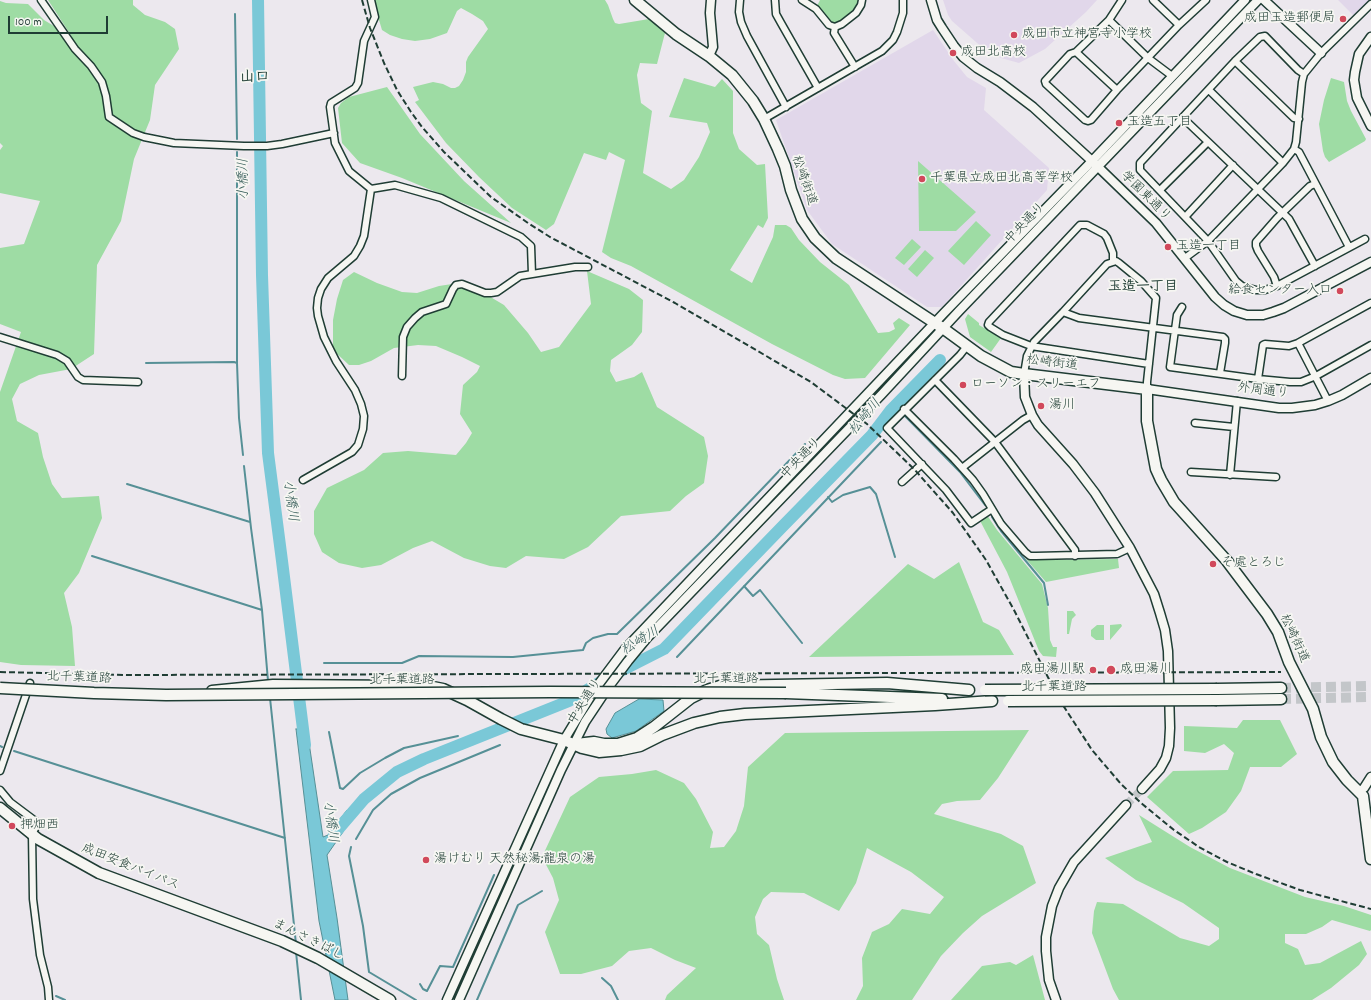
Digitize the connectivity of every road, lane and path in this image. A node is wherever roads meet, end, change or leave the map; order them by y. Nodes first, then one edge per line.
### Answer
1 (41, 0) edge
2 (371, 0) edge
3 (635, 0) edge
4 (711, 0) edge
5 (740, 0) edge
6 (775, 0) edge
7 (802, 0) edge
8 (862, 0) edge
9 (903, 0) edge
10 (931, 0) edge
11 (1122, 0) edge
12 (1153, 0) edge
13 (1206, 0) edge
14 (1245, 0) edge
15 (1258, 0) edge
16 (1264, 0) edge
17 (1371, 4) edge
18 (1109, 20) junction
19 (1179, 25) junction
20 (835, 27) junction
21 (1371, 37) edge
22 (1076, 52) junction
23 (1321, 53) junction
24 (710, 56) junction
25 (1148, 58) junction
26 (1235, 61) junction
27 (855, 67) junction
28 (1304, 74) junction
29 (1172, 76) junction
30 (818, 88) junction
31 (1117, 90) junction
32 (1209, 90) junction
33 (786, 107) junction
34 (1183, 118) junction
35 (764, 119) junction
36 (1299, 119) junction
37 (1371, 126) edge
38 (334, 133) junction
39 (1208, 142) junction
40 (1294, 149) junction
41 (1283, 163) junction
42 (1095, 164) junction
43 (1233, 165) junction
44 (1315, 184) junction
45 (371, 189) junction
46 (1259, 189) junction
47 (1160, 190) junction
48 (1282, 213) junction
49 (1186, 216) junction
50 (1365, 239) dead end
51 (1208, 241) junction
52 (1349, 247) junction
53 (1184, 258) junction
54 (1113, 262) junction
55 (1371, 262) edge
56 (1315, 266) junction
57 (588, 267) dead end
58 (532, 274) junction
59 (1277, 286) junction
60 (1371, 303) edge
61 (1182, 307) dead end
62 (1063, 312) junction
63 (935, 323) junction
64 (944, 328) junction
65 (1154, 328) junction
66 (1175, 331) junction
67 (0, 337) edge
68 (1298, 343) junction
69 (1371, 345) edge
70 (967, 346) junction
71 (1031, 346) junction
72 (1149, 364) junction
73 (1220, 373) junction
74 (1024, 374) junction
75 (402, 376) dead end
76 (1316, 376) junction
77 (1371, 378) edge
78 (1258, 379) junction
79 (935, 380) junction
80 (138, 382) dead end
81 (1147, 389) junction
82 (1328, 400) junction
83 (1237, 401) junction
84 (904, 410) junction
85 (1032, 416) junction
86 (1195, 423) dead end
87 (1234, 427) junction
88 (995, 442) junction
89 (922, 464) junction
90 (962, 468) junction
91 (1191, 472) dead end
92 (1230, 475) junction
93 (1276, 477) dead end
94 (303, 480) dead end
95 (902, 482) dead end
96 (992, 509) junction
97 (1130, 548) junction
98 (1075, 556) junction
99 (30, 683) dead end
100 (0, 688) edge
101 (1281, 688) tunnel mouth
102 (787, 689) junction
103 (969, 690) junction
104 (804, 694) junction
105 (166, 695) junction
106 (1281, 699) tunnel mouth
107 (992, 701) junction
108 (582, 720) junction
109 (564, 740) junction
110 (574, 745) junction
111 (0, 771) edge
112 (1371, 777) edge
113 (1142, 789) tunnel mouth
114 (0, 790) edge
115 (1359, 792) junction
116 (1126, 805) tunnel mouth
117 (0, 808) edge
118 (32, 834) junction
119 (1371, 859) edge
120 (216, 916) joint
121 (388, 999) edge
122 (49, 1000) edge
123 (447, 1000) edge
124 (459, 1000) edge
125 (1056, 1000) edge

1 - 38 street
2 - 38 street
3 - 24 main road, 松崎街道
4 - 24 street
5 - 33 street
6 - 30 street
7 - 20 street
8 - 20 street
9 - 27 street
10 - 42 street, 学園東通り
11 - 18 street
12 - 19 street
13 - 19 street
14 - 29 street, 中央通り
15 - 42 street, 中央通り
16 - 23 street
17 - 23 street
18 - 22 street
18 - 25 street
19 - 25 street
20 - 27 street
21 - 37 street
22 - 31 street
22 - 31 street
23 - 28 street
24 - 35 main road, 松崎街道
25 - 29 street
25 - 31 street
26 - 28 street
26 - 32 street
26 - 36 street
27 - 30 street
28 - 36 street
29 - 42 street, 中央通り
30 - 33 street
32 - 34 street
32 - 41 street
33 - 35 street
34 - 39 street
34 - 47 street
35 - 63 main road, 松崎街道
36 - 40 street
38 - 45 street
39 - 43 street
39 - 47 street
40 - 41 street
40 - 44 street
41 - 46 street
42 - 53 street, 学園東通り
42 - 63 street, 中央通り
42 - 64 street, 中央通り
43 - 46 street
43 - 49 street
44 - 48 street
44 - 52 street
45 - 58 street
45 - 94 street
46 - 48 street
46 - 51 street
47 - 49 street
48 - 56 street
48 - 59 street
49 - 51 street
50 - 52 street
51 - 53 street
51 - 59 street
52 - 56 street
53 - 55 street, 学園東通り
54 - 62 street
54 - 65 street
54 - 71 street
56 - 59 street
57 - 58 street
58 - 75 street
60 - 68 street
61 - 66 street
62 - 65 street
62 - 71 street
63 - 64 main road, 松崎街道
63 - 108 street, 中央通り
64 - 70 main road, 松崎街道
64 - 108 street, 中央通り
65 - 66 street
65 - 72 street
66 - 73 street
66 - 73 street
67 - 80 street
68 - 76 street
68 - 78 street
69 - 76 street
70 - 74 main road, 松崎街道
70 - 79 street
71 - 72 street
71 - 74 street
72 - 81 street
73 - 78 street
74 - 81 main road, 松崎街道
74 - 85 street
76 - 78 street
76 - 82 street
77 - 82 street, 外周通り
79 - 84 street
79 - 88 street
81 - 83 street, 外周通り
81 - 115 main road, 松崎街道
82 - 83 street, 外周通り
83 - 87 street
84 - 89 street
84 - 90 street
85 - 88 street
85 - 97 street
86 - 87 street
87 - 92 street
88 - 90 street
88 - 98 street
89 - 95 street
89 - 96 street
90 - 96 street
91 - 92 street
92 - 93 street
96 - 98 street
97 - 98 street
97 - 113 street
99 - 111 street
100 - 105 main road, 北千葉道路, bridge
101 - 103 main road, 北千葉道路, bridge
102 - 103 main road
102 - 104 main road, 北千葉道路
102 - 105 main road, 北千葉道路, bridge
102 - 110 main road, bridge
103 - 104 main road, 北千葉道路
104 - 107 main road, 北千葉道路
105 - 109 main road, bridge
106 - 107 main road, 北千葉道路, bridge
107 - 110 main road
108 - 109 street, 中央通り
108 - 110 street, 中央通り
109 - 110 main road
109 - 123 street, 中央通り
110 - 124 street, 中央通り
112 - 115 street
114 - 118 street
115 - 119 main road, 松崎街道
116 - 125 street
117 - 118 main road, 成田安食バイパス
118 - 120 main road, 成田安食バイパス
118 - 122 street
120 - 121 main road, まんさきばし

